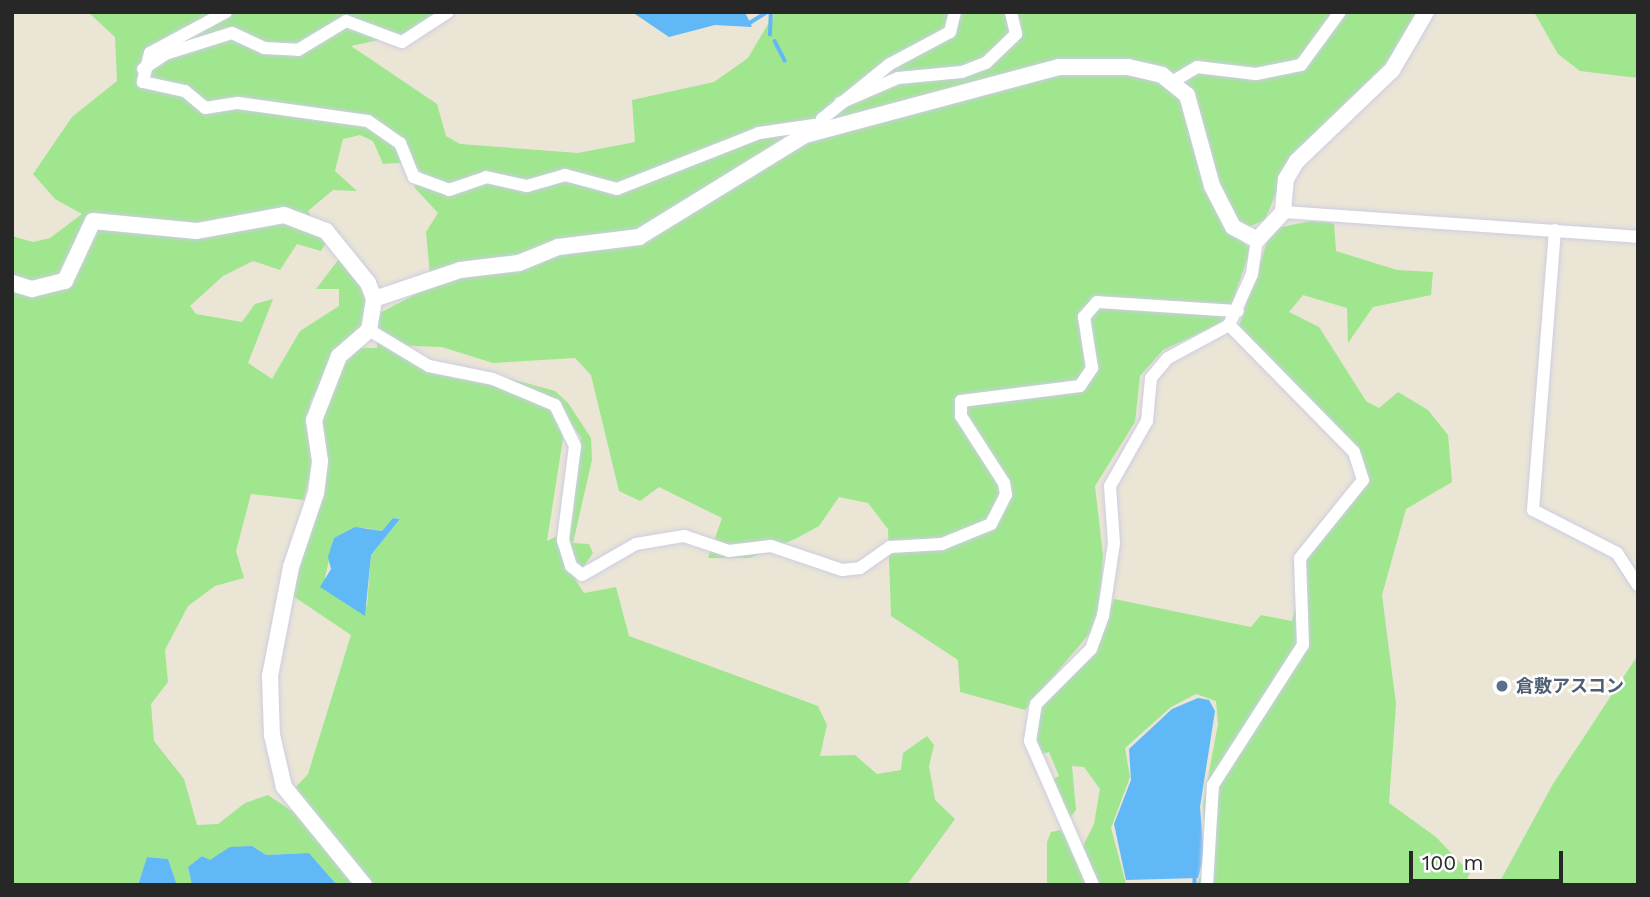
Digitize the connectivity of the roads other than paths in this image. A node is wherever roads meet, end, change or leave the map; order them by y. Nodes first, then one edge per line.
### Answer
1 (226, 12) edge
2 (448, 12) edge
3 (955, 12) edge
4 (1011, 12) edge
5 (1340, 12) edge
6 (1426, 12) edge
7 (143, 69) junction
8 (1172, 82) junction
9 (840, 103) junction
10 (822, 127) junction
11 (1283, 212) junction
12 (1555, 230) junction
13 (1638, 237) edge
14 (1257, 240) junction
15 (12, 283) edge
16 (374, 299) junction
17 (1238, 311) junction
18 (1229, 325) junction
19 (369, 330) junction
20 (1638, 585) edge
21 (363, 885) edge
22 (1093, 885) edge
23 (1207, 885) edge

1 - 7 street
2 - 7 street
3 - 9 street
4 - 9 street
5 - 8 street
6 - 11 street
7 - 10 street
8 - 10 street
8 - 14 street
9 - 10 street
10 - 16 street
11 - 12 street
11 - 14 street
12 - 13 street
12 - 20 street
14 - 17 street
15 - 16 street
16 - 19 street
17 - 18 street
17 - 19 street
18 - 22 street
18 - 23 street
19 - 21 street

